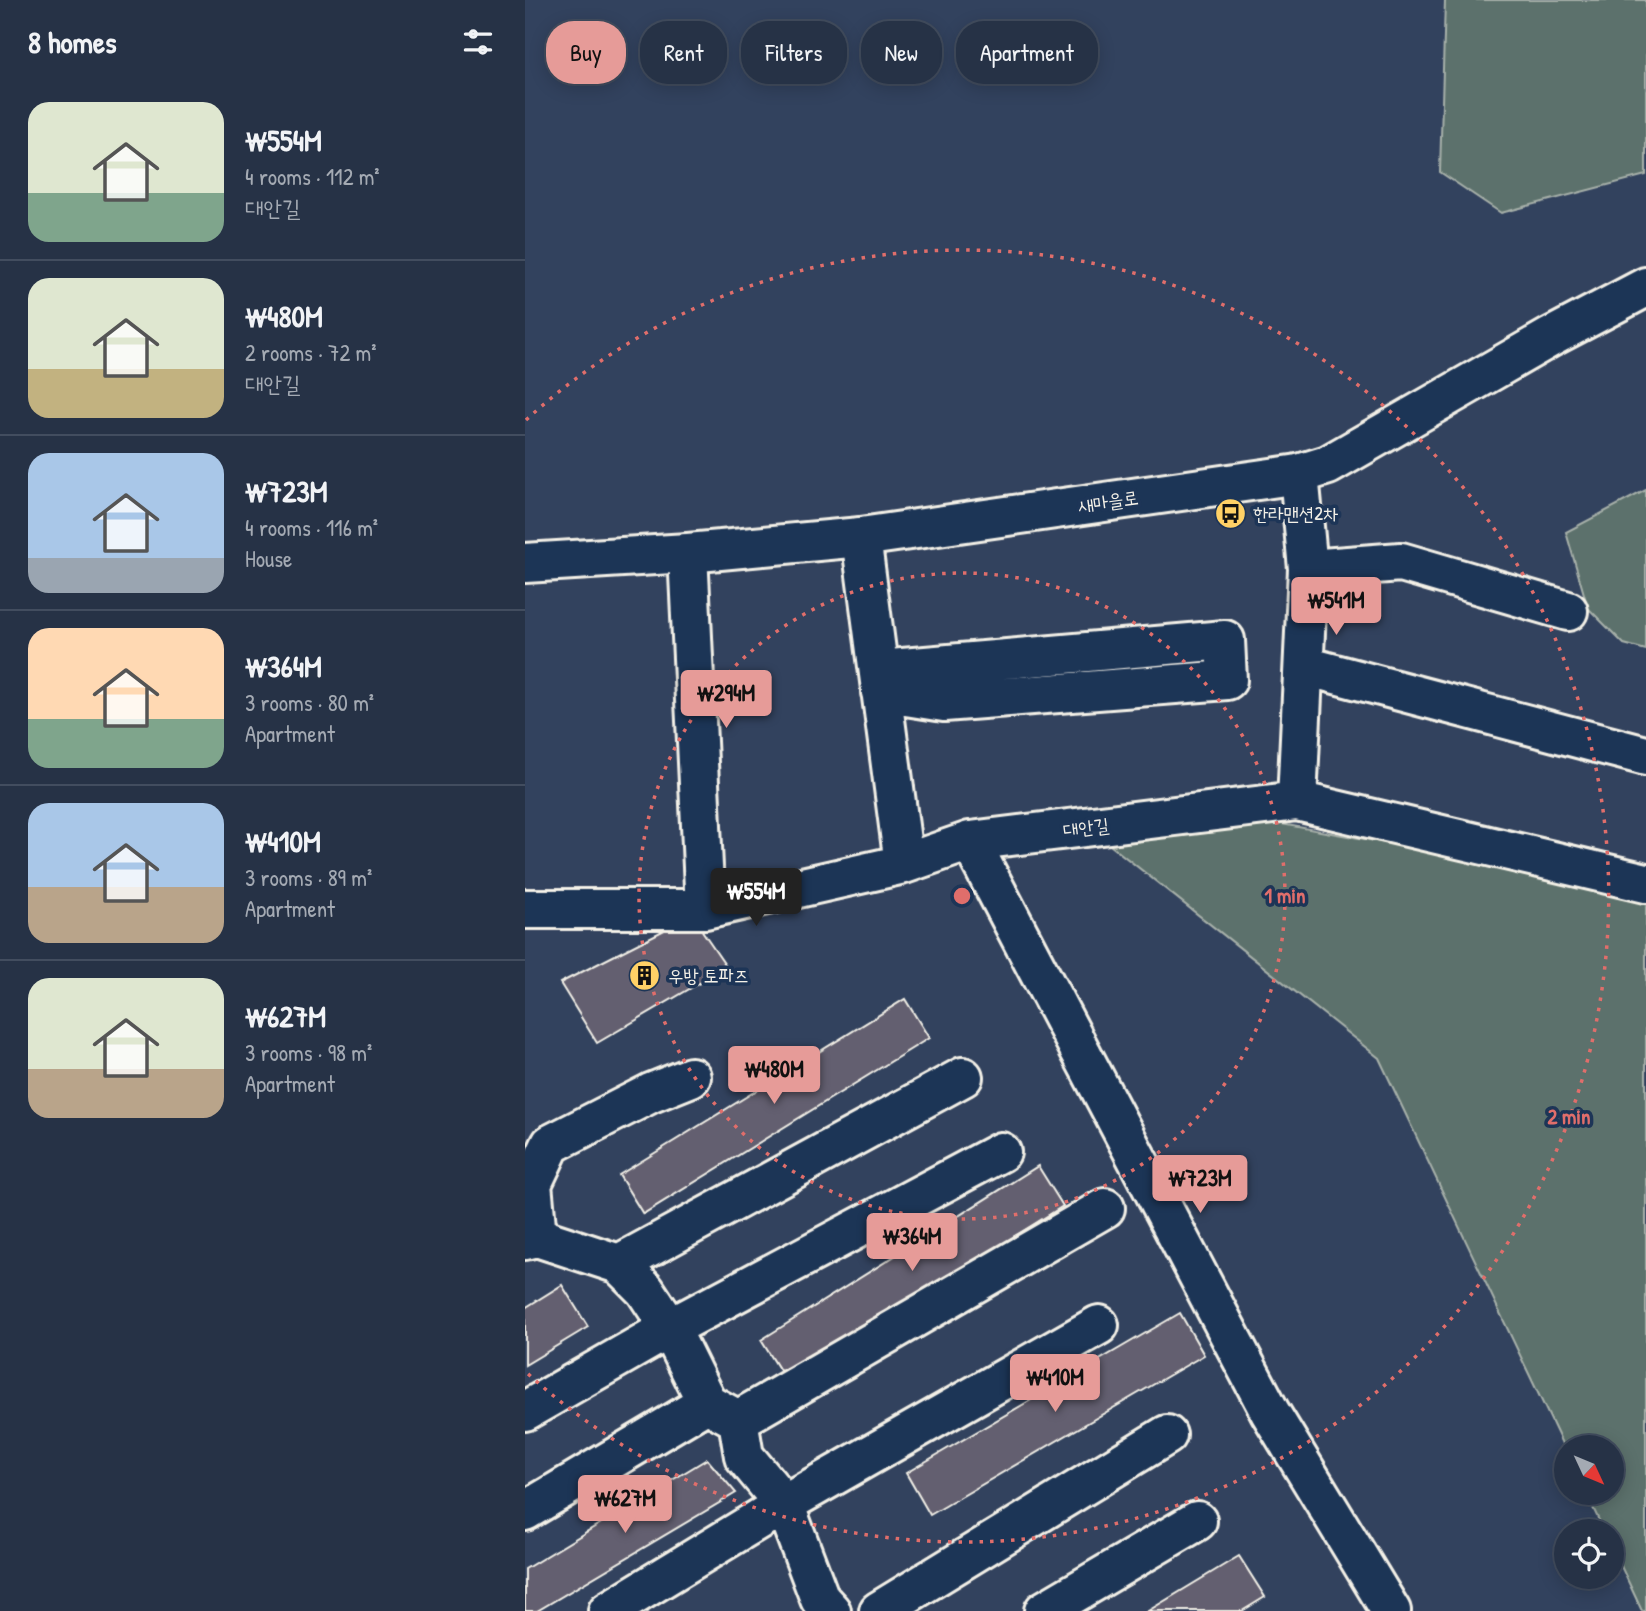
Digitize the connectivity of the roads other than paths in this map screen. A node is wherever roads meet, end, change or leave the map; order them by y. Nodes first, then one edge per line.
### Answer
1 (1646, 288) edge
2 (1299, 474) junction
3 (861, 537) junction
4 (688, 553) junction
5 (525, 563) edge
6 (1308, 569) junction
7 (1568, 611) dead end
8 (1305, 666) junction
9 (880, 681) junction
10 (1646, 756) edge
11 (1297, 801) junction
12 (971, 841) junction
13 (904, 864) junction
14 (1646, 883) edge
15 (525, 909) edge
16 (705, 909) junction
17 (691, 1077) dead end
18 (963, 1077) dead end
19 (1001, 1152) dead end
20 (1105, 1208) dead end
21 (531, 1238) edge
22 (619, 1264) junction
23 (1099, 1325) dead end
24 (670, 1328) junction
25 (525, 1411) edge
26 (722, 1411) junction
27 (1167, 1435) dead end
28 (784, 1504) junction
29 (525, 1511) edge
30 (1197, 1521) dead end
31 (817, 1607) edge
32 (608, 1611) edge
33 (879, 1611) edge
34 (1044, 1611) edge
35 (1391, 1611) edge

1 - 2 street, 새마을로
2 - 3 street, 새마을로
2 - 6 street
3 - 4 street, 새마을로
3 - 9 street
4 - 5 street, 새마을로
4 - 16 street
6 - 7 street
6 - 8 street
8 - 10 street
8 - 11 street
9 - 9 street
9 - 13 street
11 - 12 street, 대안길
11 - 14 street, 대안길
12 - 13 street, 대안길
12 - 35 street
13 - 16 street, 대안길
15 - 16 street, 대안길
17 - 21 street
18 - 22 street
19 - 24 street
20 - 26 street
21 - 22 street
22 - 24 street
23 - 28 street
24 - 25 street
24 - 26 street
26 - 28 street
26 - 29 street
27 - 33 street
28 - 31 street
28 - 32 street
30 - 34 street

